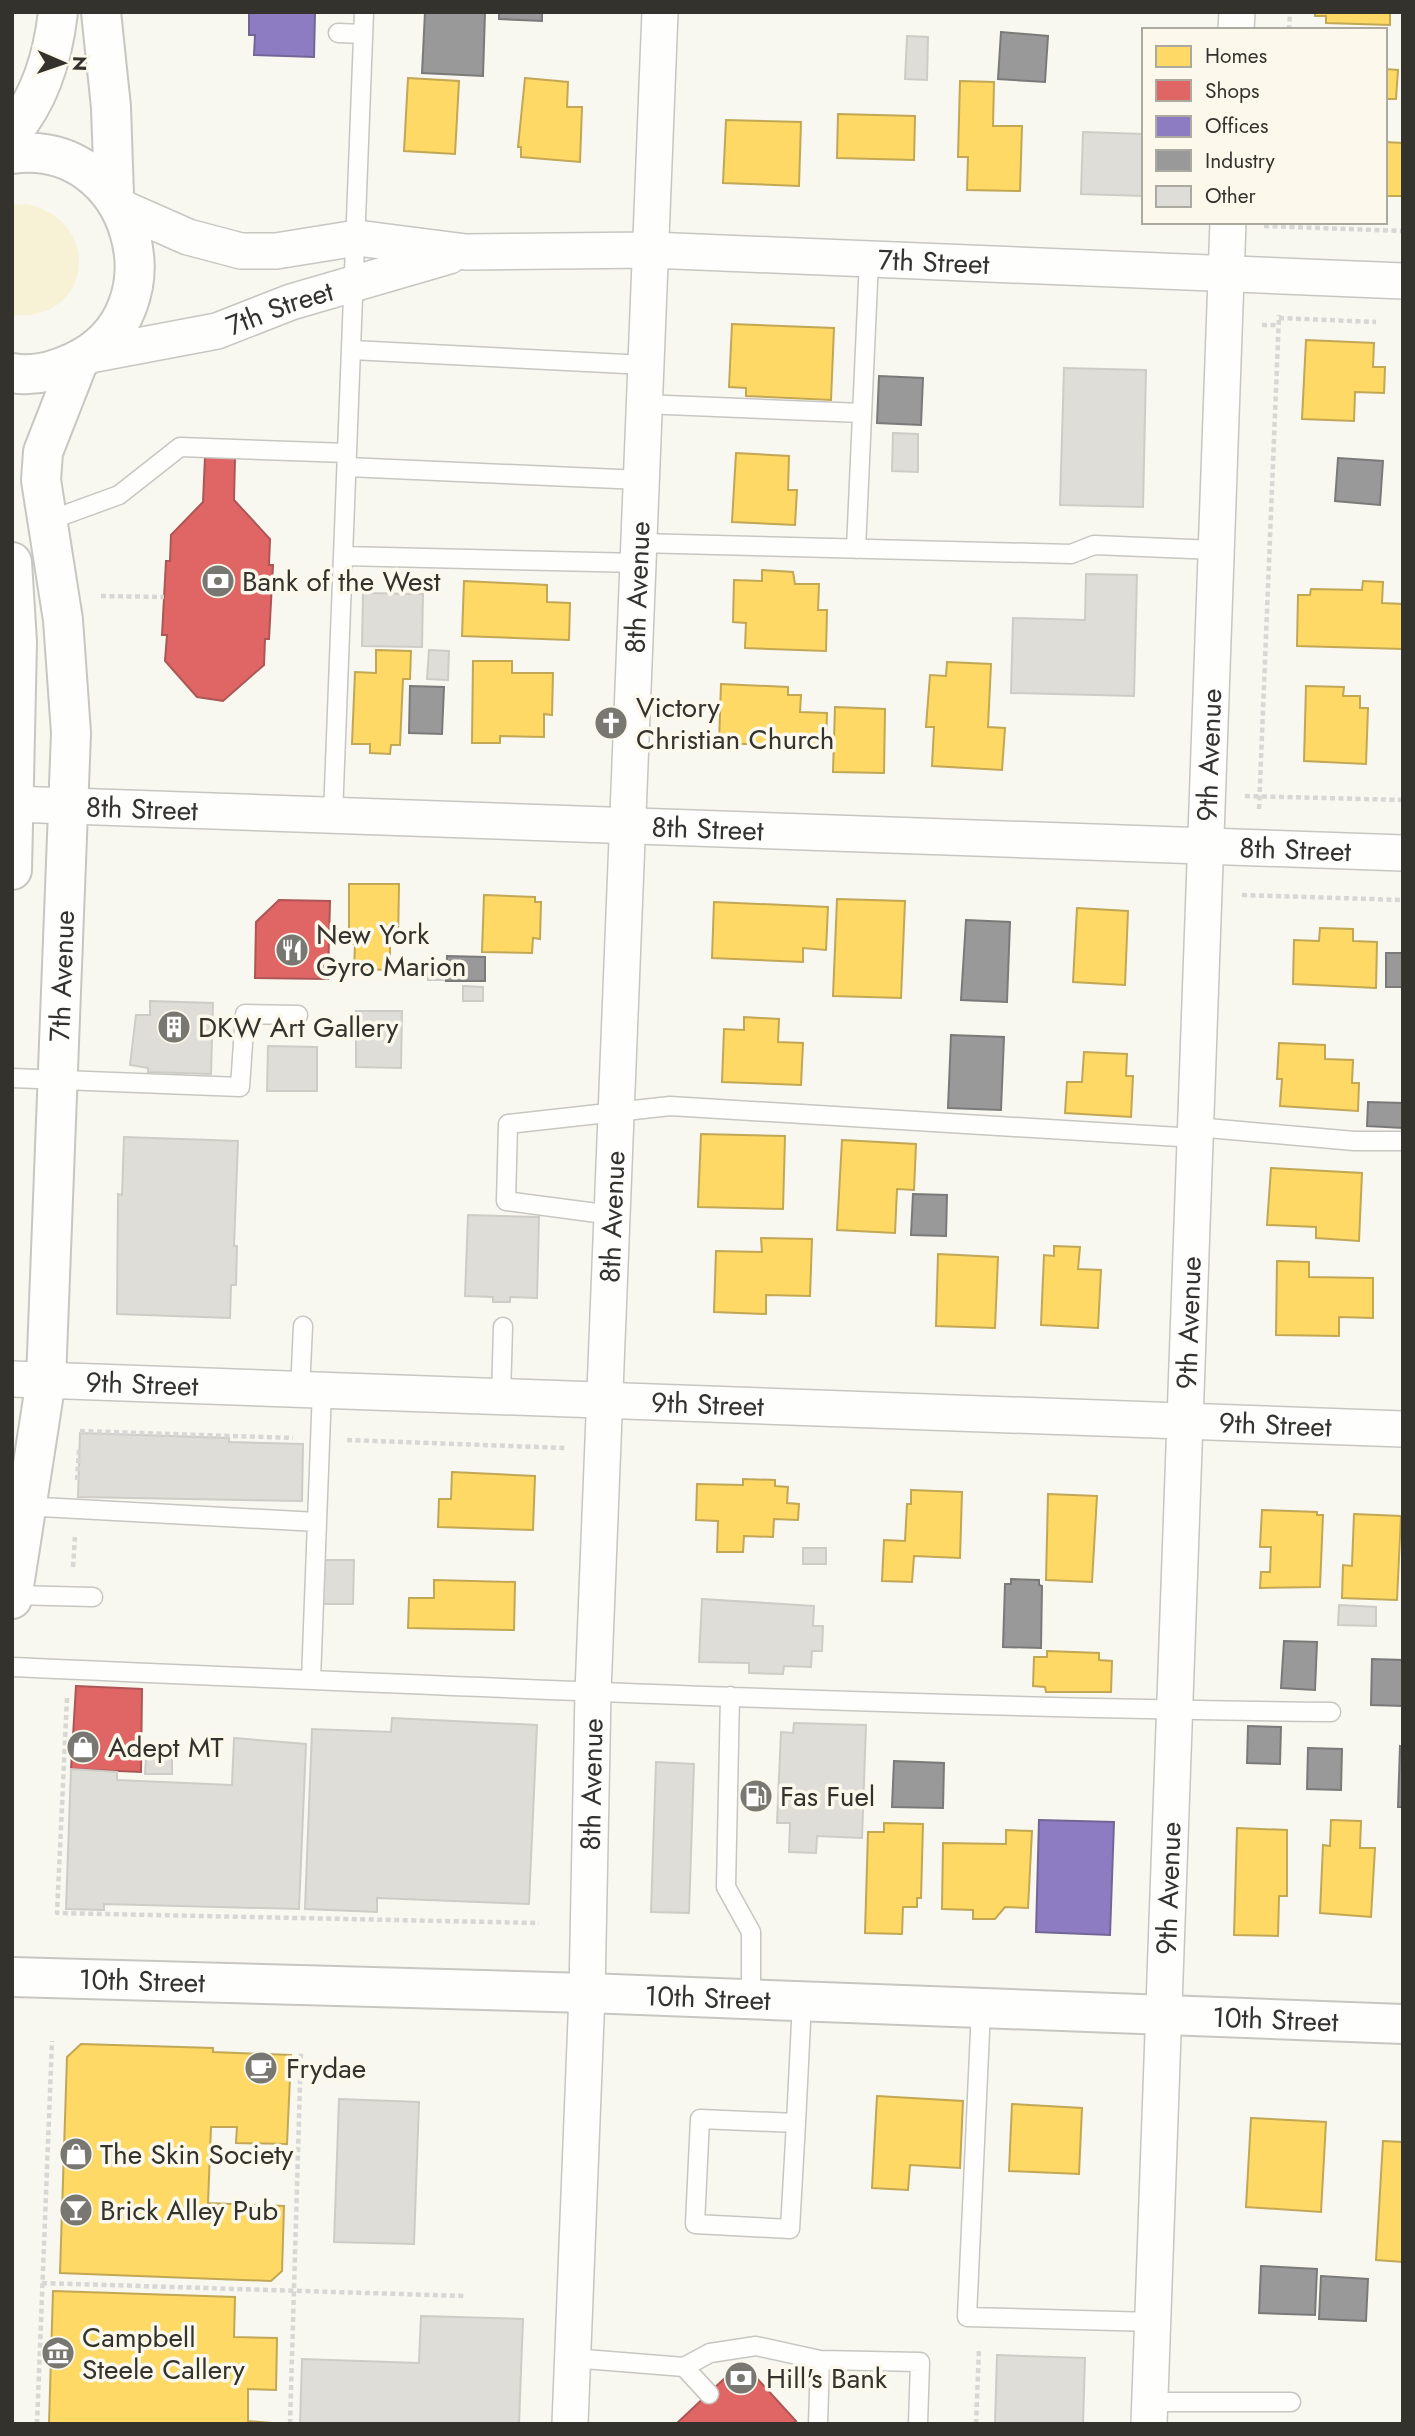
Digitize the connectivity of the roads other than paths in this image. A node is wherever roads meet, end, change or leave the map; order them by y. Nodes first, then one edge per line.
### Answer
1 (48, 12) edge
2 (58, 12) edge
3 (101, 12) edge
4 (364, 12) edge
5 (660, 12) edge
6 (338, 33) dead end
7 (363, 34) junction
8 (12, 83) edge
9 (12, 132) edge
10 (12, 154) edge
11 (117, 201) junction
12 (1242, 224) edge
13 (357, 238) junction
14 (651, 250) junction
15 (466, 252) junction
16 (869, 260) junction
17 (1226, 274) junction
18 (1403, 281) edge
19 (353, 283) junction
20 (352, 350) junction
21 (85, 357) junction
22 (645, 365) junction
23 (12, 373) edge
24 (643, 404) junction
25 (862, 413) junction
26 (347, 460) junction
27 (641, 480) junction
28 (45, 522) junction
29 (856, 549) junction
30 (1216, 550) junction
31 (639, 553) junction
32 (343, 556) junction
33 (12, 562) edge
34 (14, 672) edge
35 (13, 804) edge
36 (69, 806) junction
37 (333, 815) junction
38 (629, 826) junction
39 (1206, 846) junction
40 (1403, 853) edge
41 (12, 870) edge
42 (298, 1015) dead end
43 (12, 1078) edge
44 (58, 1080) junction
45 (617, 1113) junction
46 (1196, 1133) junction
47 (1403, 1141) edge
48 (612, 1215) junction
49 (303, 1326) dead end
50 (503, 1327) dead end
51 (29, 1379) edge
52 (311, 1390) junction
53 (501, 1397) junction
54 (605, 1401) junction
55 (1185, 1422) junction
56 (1403, 1429) edge
57 (19, 1506) edge
58 (317, 1522) junction
59 (12, 1596) edge
60 (93, 1597) dead end
61 (12, 1667) edge
62 (311, 1680) junction
63 (593, 1692) junction
64 (730, 1696) junction
65 (1175, 1710) junction
66 (1331, 1712) dead end
67 (12, 1977) edge
68 (587, 1993) junction
69 (751, 2000) junction
70 (802, 2002) junction
71 (981, 2008) junction
72 (1164, 2015) junction
73 (1403, 2024) edge
74 (796, 2123) junction
75 (1153, 2322) junction
76 (572, 2358) junction
77 (820, 2360) junction
78 (684, 2367) junction
79 (709, 2393) dead end
80 (1291, 2402) dead end
81 (1150, 2413) edge
82 (570, 2424) edge
83 (818, 2424) edge
84 (918, 2424) edge

1 - 8 main road
2 - 9 main road
3 - 11 main road
4 - 7 lane
5 - 14 street, 8th Avenue
6 - 7 lane
7 - 13 lane
10 - 11 main road
11 - 13 street, 7th Street
11 - 21 main road
12 - 17 street, 9th Avenue
13 - 15 street, 7th Street
13 - 19 lane
14 - 15 street, 7th Street
14 - 16 street, 7th Street
14 - 22 street, 8th Avenue
15 - 19 street, 7th Street
16 - 17 street, 7th Street
16 - 25 lane
17 - 18 street, 7th Street
17 - 30 street, 9th Avenue
19 - 20 lane
19 - 21 street, 7th Street
20 - 22 lane
20 - 26 lane
21 - 23 main road
21 - 28 main road, 7th Avenue
22 - 24 street, 8th Avenue
24 - 25 lane
24 - 27 street, 8th Avenue
25 - 29 lane
26 - 27 lane
26 - 28 lane
26 - 32 lane
27 - 31 street, 8th Avenue
28 - 36 main road, 7th Avenue
29 - 30 lane
29 - 31 lane
30 - 39 street, 9th Avenue
31 - 32 lane
31 - 38 street, 8th Avenue
32 - 37 lane
33 - 34 main road
34 - 35 main road
35 - 36 street, 8th Street
35 - 41 main road
36 - 37 street, 8th Street
36 - 44 main road, 7th Avenue
37 - 38 street, 8th Street
38 - 39 street, 8th Street
38 - 45 street, 8th Avenue
39 - 40 street, 8th Street
39 - 46 street, 9th Avenue
42 - 44 lane
43 - 44 lane
44 - 51 main road, 7th Avenue
45 - 46 lane
45 - 48 street, 8th Avenue
45 - 48 lane
46 - 47 lane
46 - 55 street, 9th Avenue
48 - 54 street, 8th Avenue
49 - 52 lane
50 - 53 lane
51 - 52 street, 9th Street
51 - 57 main road, 7th Avenue
52 - 53 street, 9th Street
52 - 58 lane
53 - 54 street, 9th Street
54 - 55 street, 9th Street
54 - 63 street, 8th Avenue
55 - 56 street, 9th Street
55 - 65 street, 9th Avenue
57 - 58 lane
57 - 59 main road, 7th Avenue
58 - 62 lane
59 - 60 lane
61 - 62 lane
62 - 63 lane
63 - 64 lane
63 - 68 street, 8th Avenue
64 - 65 lane
64 - 69 lane
65 - 66 lane
65 - 72 street, 9th Avenue
67 - 68 main road, 10th Street
68 - 69 main road, 10th Street
68 - 76 street, 8th Avenue
69 - 70 main road, 10th Street
70 - 71 main road, 10th Street
70 - 74 lane
71 - 72 main road, 10th Street
71 - 75 lane
72 - 73 main road, 10th Street
72 - 75 street, 9th Avenue
74 - 74 lane
75 - 81 street, 9th Avenue
76 - 78 lane
76 - 82 street, 8th Avenue
77 - 78 lane
77 - 83 lane
77 - 84 lane
78 - 79 lane
80 - 81 lane

